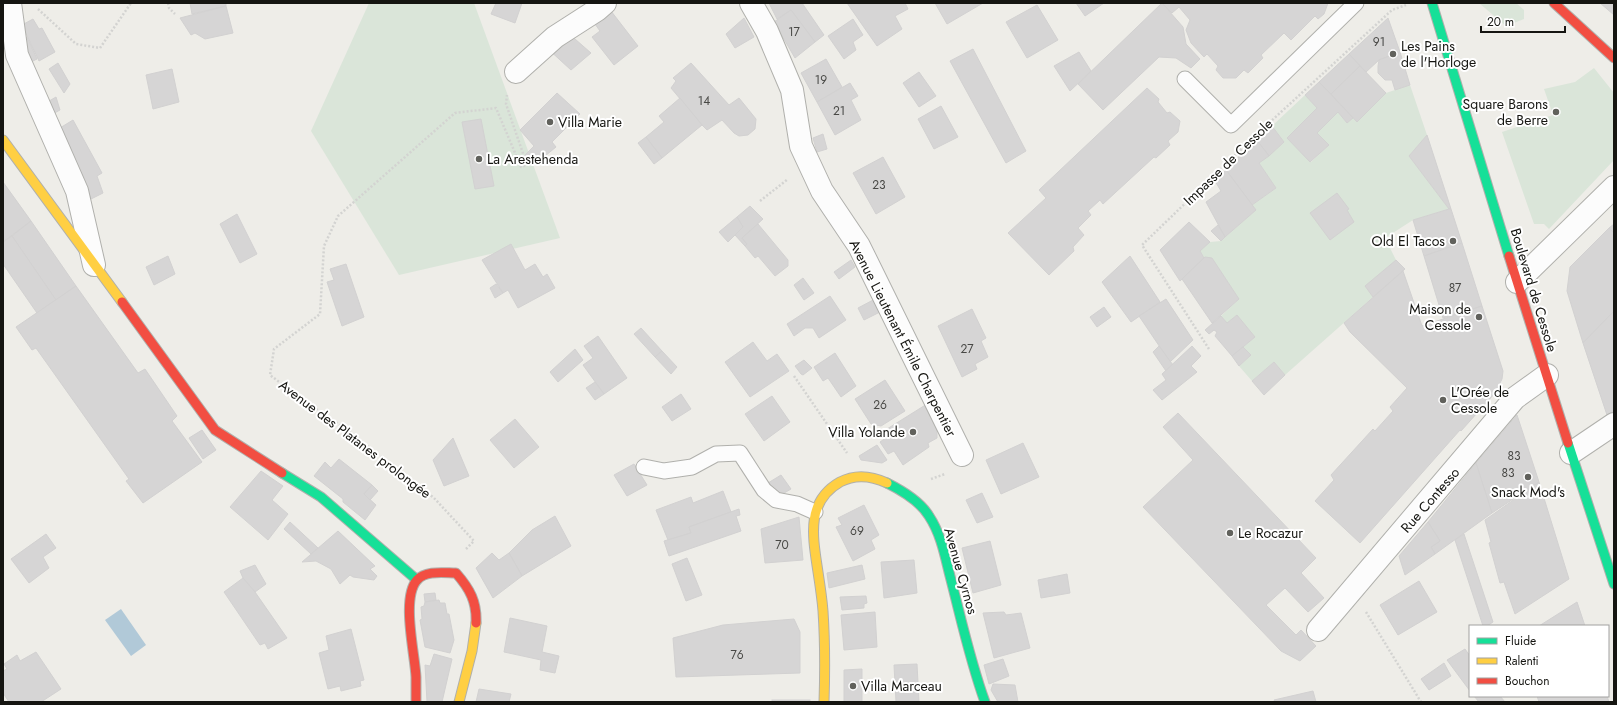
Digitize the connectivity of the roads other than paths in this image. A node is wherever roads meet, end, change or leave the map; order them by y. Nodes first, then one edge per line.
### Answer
1 (10, 3) edge
2 (605, 3) edge
3 (751, 3) edge
4 (1356, 3) edge
5 (1432, 3) edge
6 (1554, 3) edge
7 (1614, 58) edge
8 (516, 72) road end
9 (1185, 79) dead end
10 (3, 140) edge
11 (1614, 187) edge
12 (94, 265) junction
13 (1517, 282) junction
14 (1547, 375) junction
15 (1614, 424) edge
16 (1571, 453) junction
17 (962, 455) road end
18 (644, 467) dead end
19 (815, 512) junction
20 (418, 580) junction
21 (1614, 584) edge
22 (1318, 630) dead end
23 (416, 702) edge
24 (459, 702) edge
25 (824, 702) edge
26 (986, 702) edge

1 - 12 street
2 - 8 street
3 - 17 street, Avenue Lieutenant Émile Charpentier
4 - 9 lane
5 - 13 street, Boulevard de Cessole
6 - 7 street
10 - 12 street
11 - 13 street
12 - 20 street
13 - 14 street, Boulevard de Cessole
14 - 16 street, Boulevard de Cessole
14 - 22 street, Rue Contesso
15 - 16 street
16 - 21 street, Boulevard de Cessole
18 - 19 lane
19 - 25 street, Avenue Cyrnos
19 - 26 street, Avenue Cyrnos
20 - 23 street
20 - 24 street

